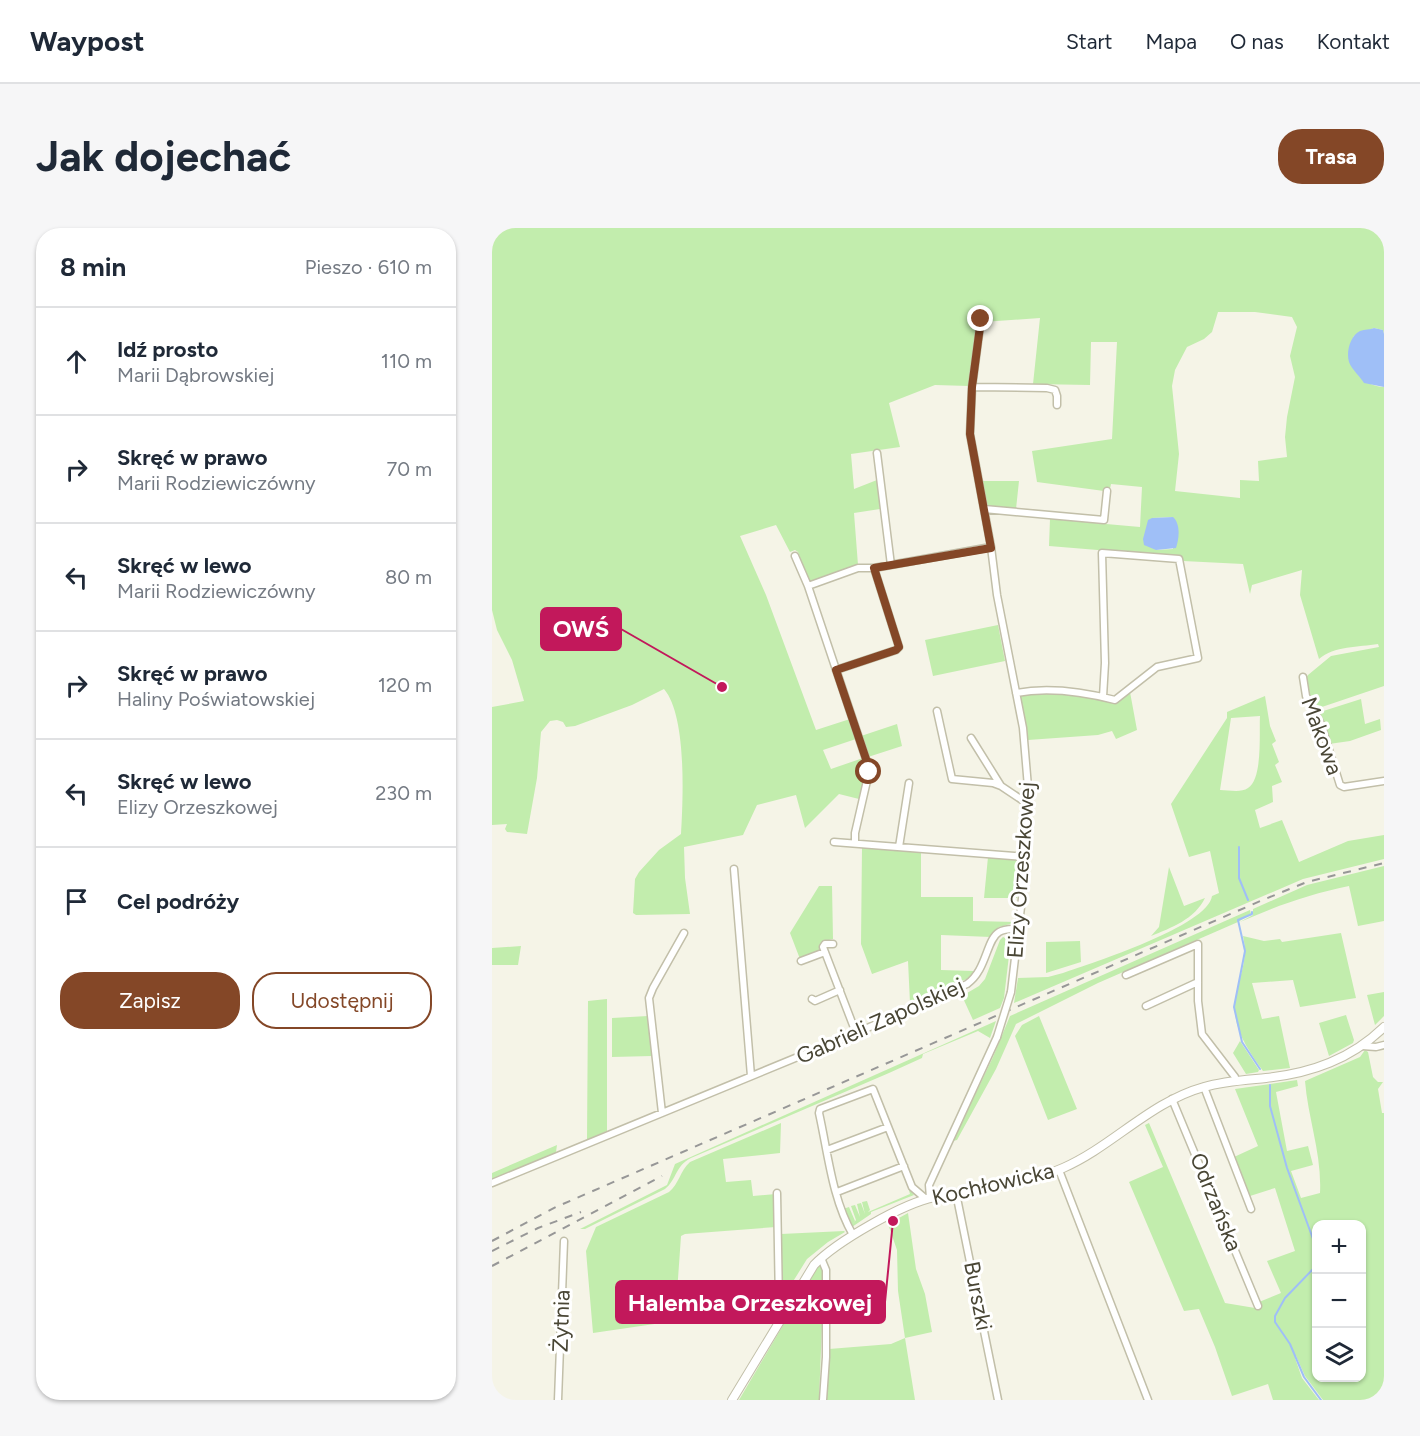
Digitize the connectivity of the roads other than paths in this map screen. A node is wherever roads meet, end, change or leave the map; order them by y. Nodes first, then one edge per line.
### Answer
1 (981, 319) dead end
2 (972, 387) junction
3 (1057, 405) dead end
4 (877, 453) dead end
5 (1107, 491) dead end
6 (984, 509) junction
7 (991, 548) junction
8 (795, 556) dead end
9 (891, 565) junction
10 (874, 568) junction
11 (808, 586) junction
12 (836, 670) junction
13 (1303, 677) dead end
14 (1016, 693) junction
15 (1103, 697) junction
16 (937, 711) dead end
17 (971, 738) dead end
18 (1384, 781) edge
19 (909, 783) dead end
20 (1001, 786) junction
21 (1028, 804) junction
22 (834, 842) dead end
23 (855, 843) junction
24 (898, 847) junction
25 (1026, 857) junction
26 (734, 869) dead end
27 (1018, 929) junction
28 (684, 933) dead end
29 (833, 944) dead end
30 (825, 952) junction
31 (801, 961) dead end
32 (1126, 975) dead end
33 (1198, 982) junction
34 (840, 990) junction
35 (812, 999) dead end
36 (1146, 1006) dead end
37 (1384, 1027) edge
38 (856, 1033) junction
39 (1384, 1045) edge
40 (1362, 1046) junction
41 (751, 1076) junction
42 (1235, 1081) junction
43 (1204, 1087) junction
44 (1172, 1099) junction
45 (662, 1113) junction
46 (888, 1127) junction
47 (828, 1150) junction
48 (904, 1166) junction
49 (1059, 1170) junction
50 (492, 1184) edge
51 (837, 1192) junction
52 (777, 1193) dead end
53 (956, 1193) junction
54 (928, 1198) junction
55 (1251, 1209) dead end
56 (853, 1235) junction
57 (564, 1241) dead end
58 (821, 1258) junction
59 (1258, 1306) dead end
60 (786, 1308) junction
61 (558, 1400) edge
62 (732, 1400) edge
63 (823, 1400) edge
64 (998, 1400) edge
65 (1148, 1400) edge

1 - 2 street, Elizy Orzeszkowej
2 - 3 street
2 - 6 street, Elizy Orzeszkowej
4 - 9 street
5 - 6 street
6 - 7 street, Elizy Orzeszkowej
7 - 9 street
7 - 14 street, Elizy Orzeszkowej
8 - 11 street
9 - 10 street
10 - 11 street
10 - 12 street
11 - 12 street
12 - 23 street
13 - 18 street, Makowa
14 - 15 street
14 - 21 street, Elizy Orzeszkowej
15 - 15 street
16 - 20 street
17 - 20 street
19 - 24 street
20 - 21 street
21 - 25 street, Elizy Orzeszkowej
22 - 23 street
23 - 24 street
24 - 25 street
25 - 27 street, Elizy Orzeszkowej
26 - 41 street
27 - 38 street, Gabrieli Zapolskiej
27 - 54 street, Elizy Orzeszkowej, bridge
28 - 45 street
29 - 30 street
30 - 31 street
30 - 34 street
32 - 33 street
33 - 36 street
33 - 42 street
34 - 35 street
34 - 38 street
37 - 40 street, Kochłowicka
38 - 41 street, Gabrieli Zapolskiej
39 - 40 street
40 - 42 street, Kochłowicka
41 - 45 street, Gabrieli Zapolskiej
42 - 43 street, Kochłowicka
43 - 44 street, Kochłowicka
43 - 55 street
44 - 49 street, Kochłowicka
44 - 59 street, Odrzańska
45 - 50 street, Gabrieli Zapolskiej
46 - 47 street
46 - 47 street
46 - 48 street
47 - 51 street
48 - 51 street
48 - 54 street
49 - 53 street, Kochłowicka
49 - 65 street
51 - 56 street
52 - 60 street
53 - 54 street, Kochłowicka
53 - 64 street, Burszki
54 - 56 street, Kochłowicka
56 - 58 street, Kochłowicka
57 - 61 street, Żytnia
58 - 60 street, Kochłowicka
58 - 63 street
60 - 62 street, Kochłowicka

